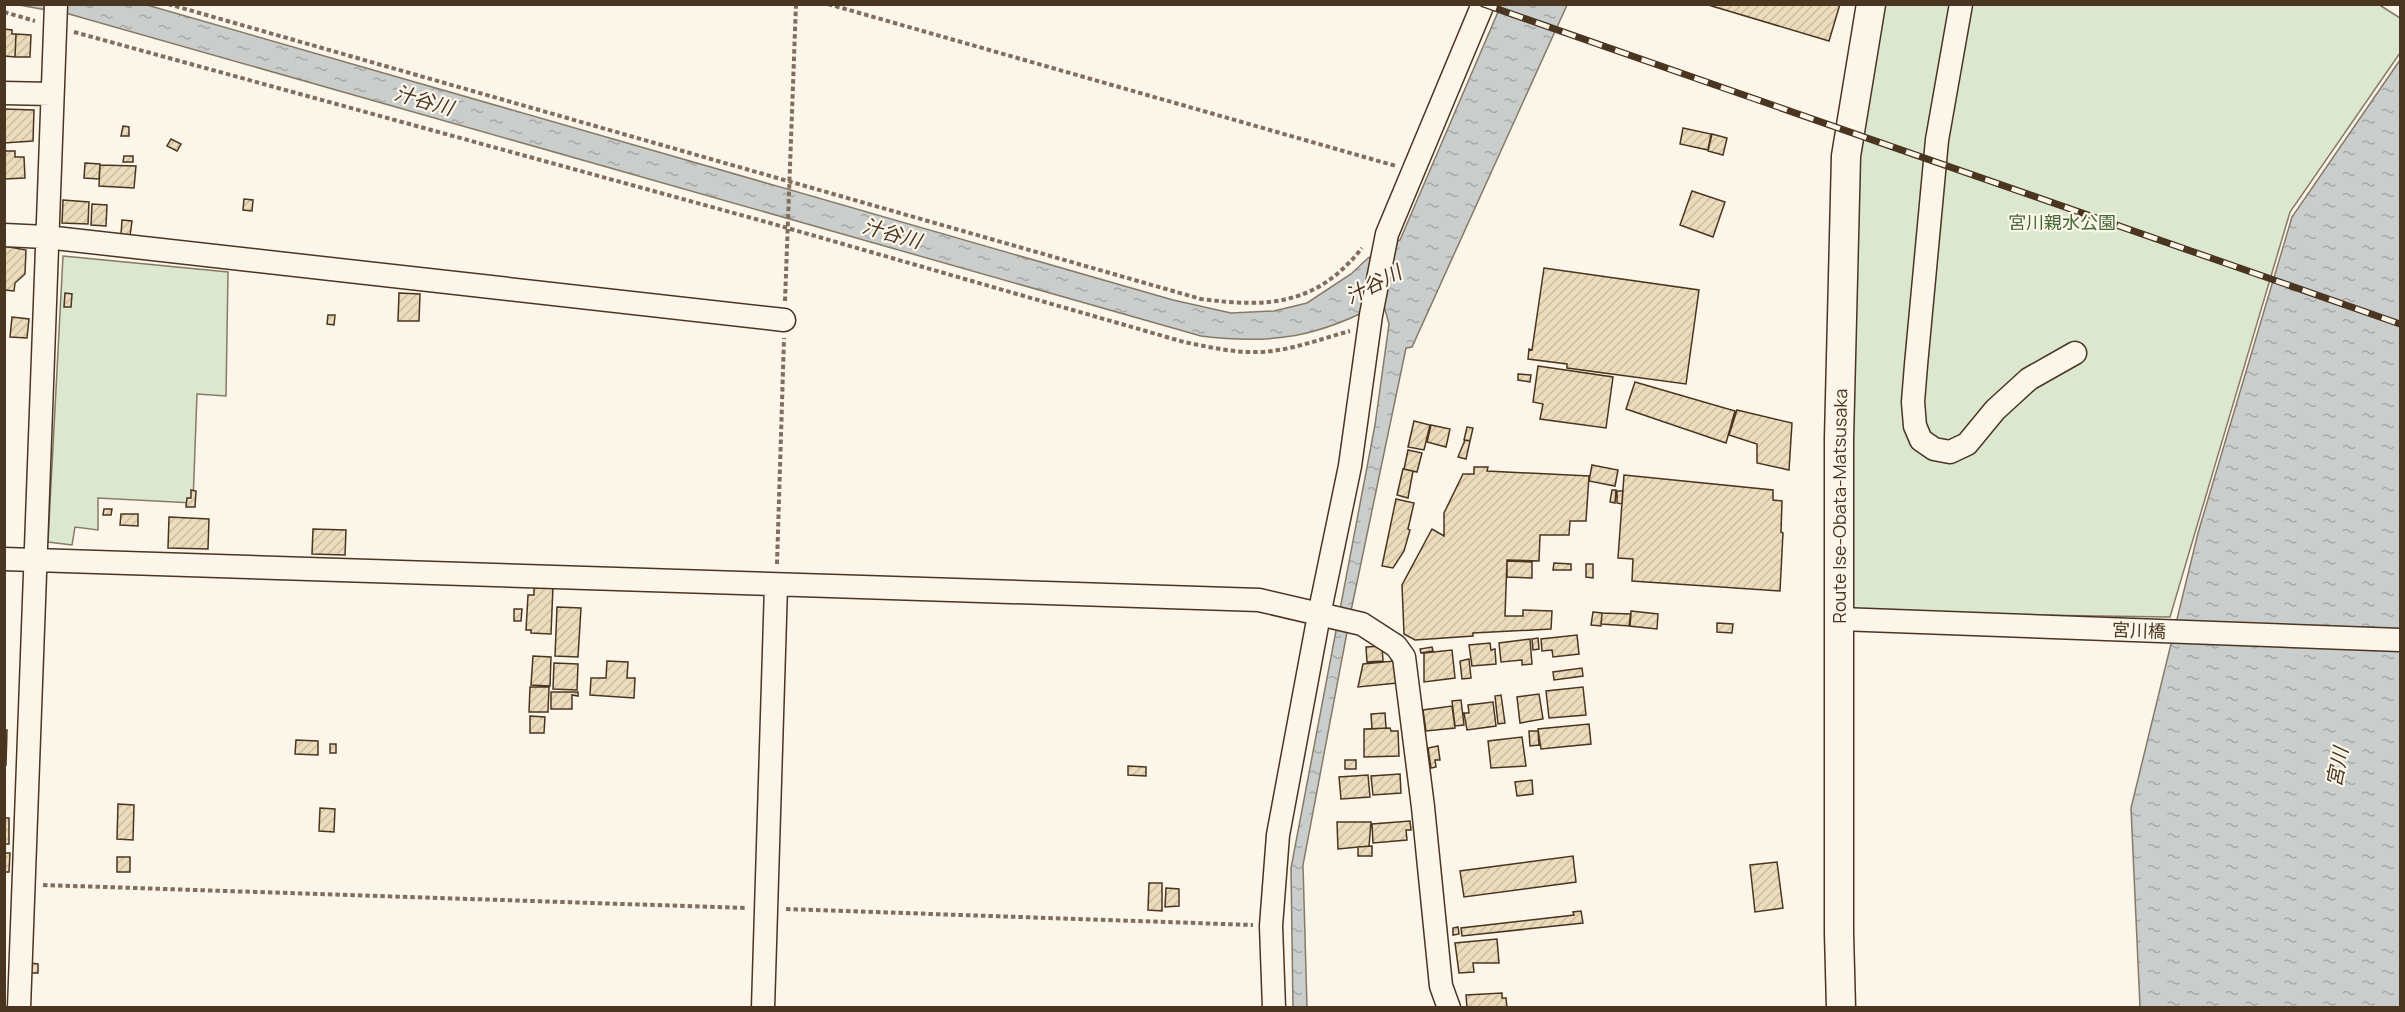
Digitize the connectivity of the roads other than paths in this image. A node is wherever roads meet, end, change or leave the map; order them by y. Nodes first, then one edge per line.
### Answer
1 (1483, 4) edge
2 (1871, 4) edge
3 (1961, 4) edge
4 (55, 16) edge
5 (4, 93) edge
6 (51, 94) junction
7 (4, 235) edge
8 (46, 237) junction
9 (784, 320) road end
10 (2075, 353) dead end
11 (4, 559) edge
12 (35, 560) junction
13 (776, 586) junction
14 (1322, 616) junction
15 (1840, 619) junction
16 (2400, 640) edge
17 (14, 884) edge
18 (19, 1008) edge
19 (763, 1008) edge
20 (1274, 1008) edge
21 (1449, 1008) edge
22 (1841, 1008) edge

1 - 14 street
2 - 15 main road, Route Ise-Obata-Matsusaka
3 - 10 street
4 - 6 street
5 - 6 street
6 - 8 street
7 - 8 street
8 - 9 street
8 - 12 street
11 - 12 street
12 - 13 street
12 - 17 street
13 - 14 street
13 - 19 street
14 - 20 street
14 - 21 street
15 - 16 street, 宮川橋
15 - 22 main road, Route Ise-Obata-Matsusaka
17 - 18 street

